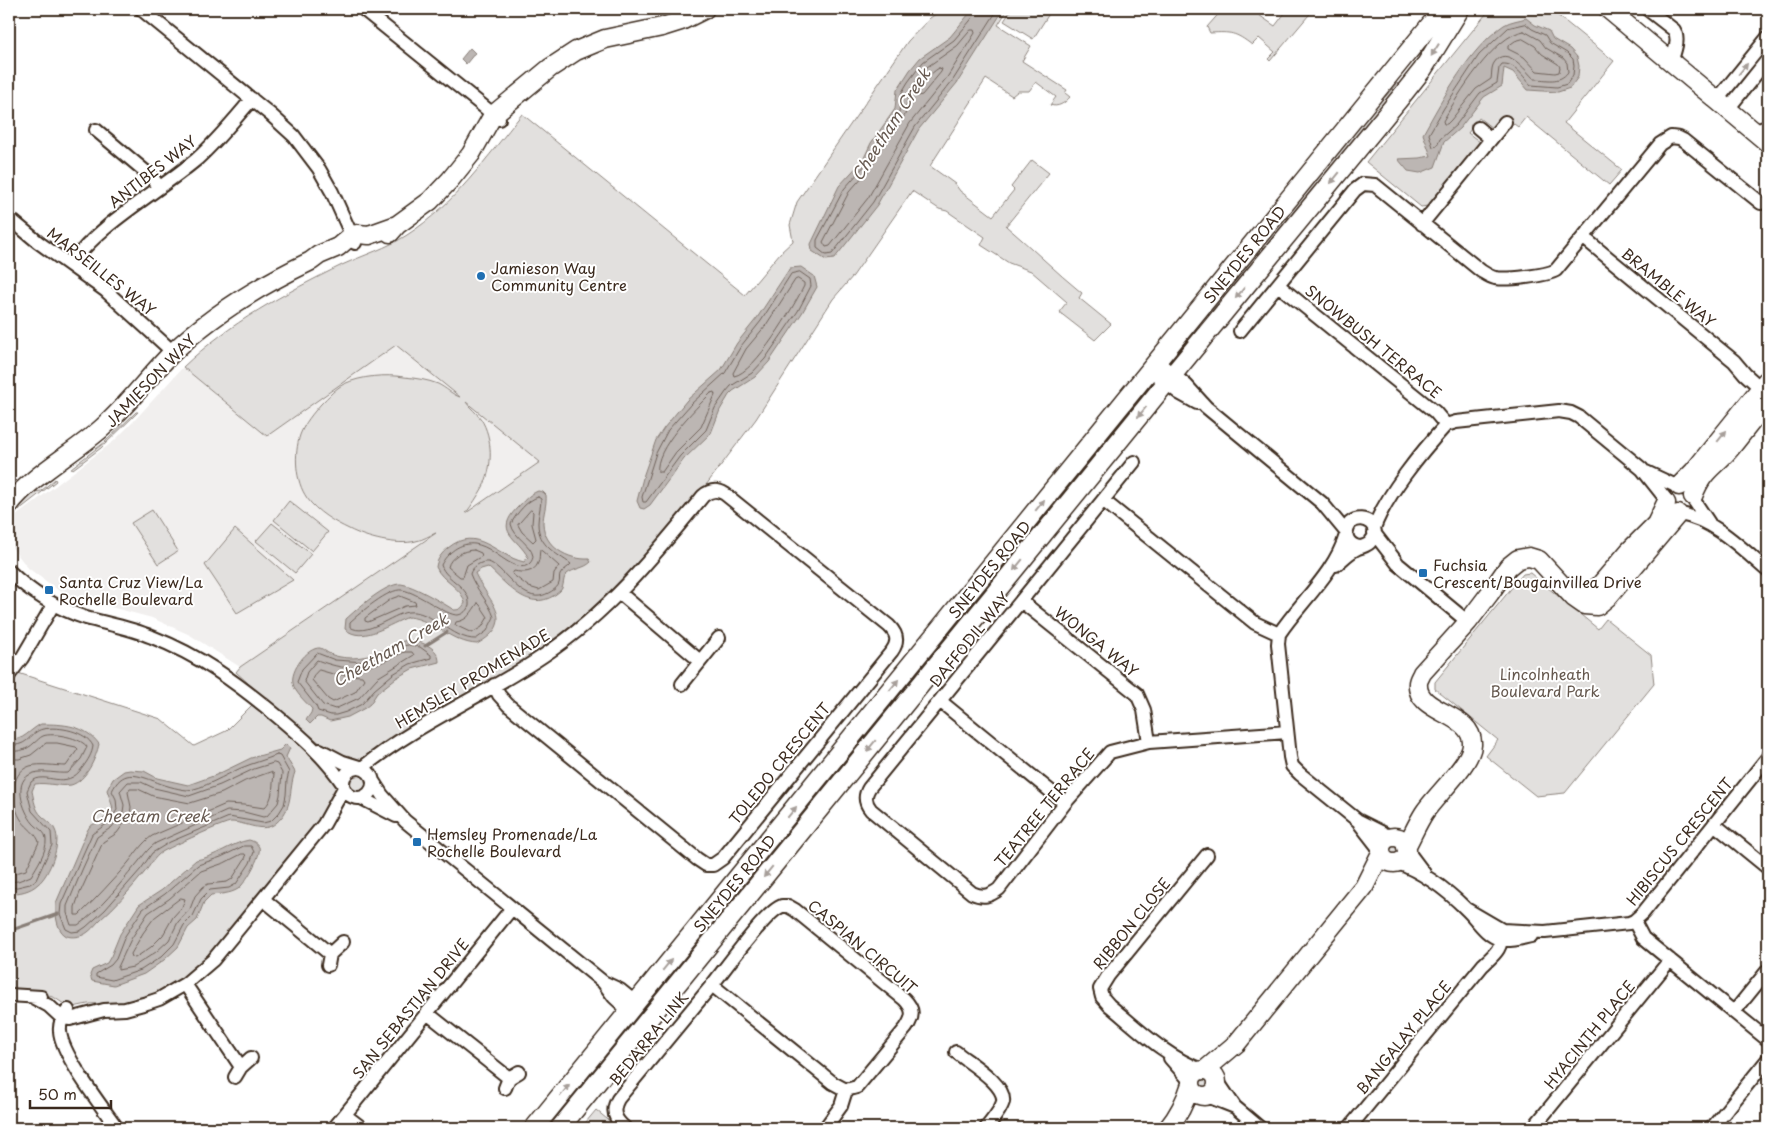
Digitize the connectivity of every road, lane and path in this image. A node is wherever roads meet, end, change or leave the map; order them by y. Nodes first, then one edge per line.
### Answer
1 (141, 9) edge
2 (363, 9) edge
3 (1443, 9) edge
4 (1460, 9) edge
5 (1608, 9) edge
6 (1647, 9) edge
7 (698, 10) edge
8 (1768, 37) edge
9 (1768, 59) edge
10 (1672, 63) junction
11 (252, 99) junction
12 (1722, 105) junction
13 (496, 117) junction
14 (1505, 122) dead end
15 (1478, 128) dead end
16 (96, 130) dead end
17 (1764, 134) edge
18 (1491, 139) junction
19 (159, 187) junction
20 (1761, 203) dead end
21 (9, 218) edge
22 (1422, 224) junction
23 (1584, 238) junction
24 (354, 239) junction
25 (70, 265) junction
26 (1278, 285) junction
27 (1240, 331) dead end
28 (174, 352) junction
29 (1153, 366) junction
30 (1169, 378) junction
31 (1767, 388) edge
32 (1446, 425) junction
33 (1134, 462) dead end
34 (715, 490) joint
35 (1394, 491) junction
36 (12, 497) edge
37 (1679, 499) junction
38 (1104, 501) junction
39 (1322, 503) junction
40 (1359, 519) junction
41 (1709, 523) junction
42 (1374, 531) junction
43 (1346, 533) junction
44 (1361, 547) junction
45 (1398, 564) junction
46 (9, 571) edge
47 (1768, 571) edge
48 (1328, 572) junction
49 (620, 594) junction
50 (1021, 601) junction
51 (53, 605) junction
52 (1468, 622) junction
53 (1278, 634) junction
54 (719, 638) dead end
55 (700, 661) junction
56 (9, 675) edge
57 (682, 684) dead end
58 (494, 685) junction
59 (940, 702) junction
60 (1287, 732) junction
61 (1149, 742) junction
62 (392, 746) junction
63 (313, 747) junction
64 (1768, 757) edge
65 (360, 768) junction
66 (373, 780) junction
67 (344, 786) junction
68 (359, 798) junction
69 (866, 801) joint
70 (1065, 803) junction
71 (405, 821) junction
72 (324, 824) junction
73 (1714, 824) junction
74 (1394, 850) junction
75 (1207, 855) dead end
76 (1768, 868) edge
77 (263, 899) junction
78 (512, 908) junction
79 (1634, 921) junction
80 (1500, 936) junction
81 (343, 942) dead end
82 (1670, 960) junction
83 (1768, 970) edge
84 (185, 984) junction
85 (712, 985) junction
86 (9, 995) edge
87 (633, 1007) junction
88 (1734, 1012) junction
89 (428, 1013) junction
90 (67, 1016) junction
91 (649, 1019) junction
92 (1768, 1040) edge
93 (956, 1052) dead end
94 (251, 1058) dead end
95 (1768, 1059) edge
96 (1204, 1078) junction
97 (511, 1080) dead end
98 (846, 1090) junction
99 (1206, 1096) junction
100 (1235, 1108) junction
101 (345, 1115) junction
102 (1172, 1123) edge
103 (117, 1128) edge
104 (334, 1128) edge
105 (362, 1128) edge
106 (534, 1128) edge
107 (560, 1128) edge
108 (625, 1128) edge
109 (825, 1128) edge
110 (986, 1128) edge
111 (1260, 1128) edge
112 (1349, 1128) edge
113 (1533, 1128) edge
114 (1712, 1128) edge

1 - 11 street
2 - 13 street
3 - 29 main road, SNEYDES ROAD
4 -> 30 main road, SNEYDES ROAD
5 - 10 main road
6 - 10 street
7 - 13 main road, JAMIESON WAY
12 -> 8 street
9 - 12 street
10 - 12 main road
11 - 19 street, ANTIBES WAY
11 - 24 street
12 - 17 main road
13 - 24 main road, JAMIESON WAY
14 - 18 street
15 - 18 street
16 - 19 street
18 - 22 street
19 - 25 street, ANTIBES WAY
20 - 23 street
21 - 25 street, MARSEILLES WAY
22 - 23 street
22 - 26 street
23 - 31 street, BRAMBLE WAY
24 - 28 main road, JAMIESON WAY
25 - 28 street, MARSEILLES WAY
26 - 27 street
26 - 32 street, SNOWBUSH TERRACE
28 - 36 main road, JAMIESON WAY
29 - 30 street
87 -> 29 main road, SNEYDES ROAD
30 - 39 street
30 -> 91 main road, SNEYDES ROAD
31 - 37 main road
32 - 35 street
32 - 37 street
33 - 38 street, DAFFODIL WAY
34 - 49 street, HEMSLEY PROMENADE
34 - 58 street, TOLEDO CRESCENT
35 - 40 street
35 - 42 street
37 - 41 street
37 - 41 street
37 - 52 main road
38 - 50 street, DAFFODIL WAY
38 - 53 street
39 - 40 street
39 - 43 street
40 - 42 street
40 - 43 street
41 - 47 street
42 - 44 street
42 - 45 street
43 - 44 street
43 - 48 street
44 - 45 street
44 - 48 street
45 - 52 street
46 - 51 street
48 - 53 street
49 - 55 street
49 - 58 street, HEMSLEY PROMENADE
50 - 59 street, DAFFODIL WAY
50 - 61 street, WONGA WAY
51 - 56 street
51 - 63 street
52 - 74 main road
53 - 60 street, HIBISCUS CRESCENT
54 - 55 street
55 - 57 street
58 - 62 street, HEMSLEY PROMENADE
59 - 69 street, DAFFODIL WAY
59 - 70 street
60 - 61 street, TEATREE TERRACE
60 - 74 street, HIBISCUS CRESCENT
61 - 70 street, TEATREE TERRACE
62 - 65 street, HEMSLEY PROMENADE
62 - 66 street, HEMSLEY PROMENADE
63 - 65 street
63 - 67 street
64 - 73 street, HIBISCUS CRESCENT
65 - 66 street
65 - 67 street
66 - 68 street
66 - 71 street
67 - 68 street
67 - 72 street
68 - 71 street
68 - 72 street
69 - 70 street, TEATREE TERRACE
71 - 78 street
72 - 77 street
73 - 76 street
73 - 79 street, HIBISCUS CRESCENT
74 - 80 street, HIBISCUS CRESCENT
74 - 96 main road
75 - 96 street, RIBBON CLOSE
77 - 81 street
77 - 84 street
78 - 87 street
78 - 89 street, SAN SEBASTIAN DRIVE
79 - 80 street, HIBISCUS CRESCENT
79 - 82 street
80 - 112 street, BANGALAY PLACE
82 - 88 street
82 - 113 street, HYACINTH PLACE
83 - 88 street
84 - 90 street
84 - 94 street
85 - 98 street
85 - 98 street, CASPIAN CIRCUIT
85 - 108 street, BEDARRA LINK
86 - 90 street
87 - 91 main road
106 -> 87 main road, SNEYDES ROAD
88 - 92 street
89 - 97 street
89 - 101 street, SAN SEBASTIAN DRIVE
90 - 103 street
91 - 107 main road, SNEYDES ROAD
93 - 110 street
95 - 114 street
96 - 99 main road
96 - 100 street
96 - 102 main road
98 - 109 street
99 - 100 street
99 - 102 main road
100 - 111 street
101 - 104 street, SAN SEBASTIAN DRIVE
101 - 105 street

